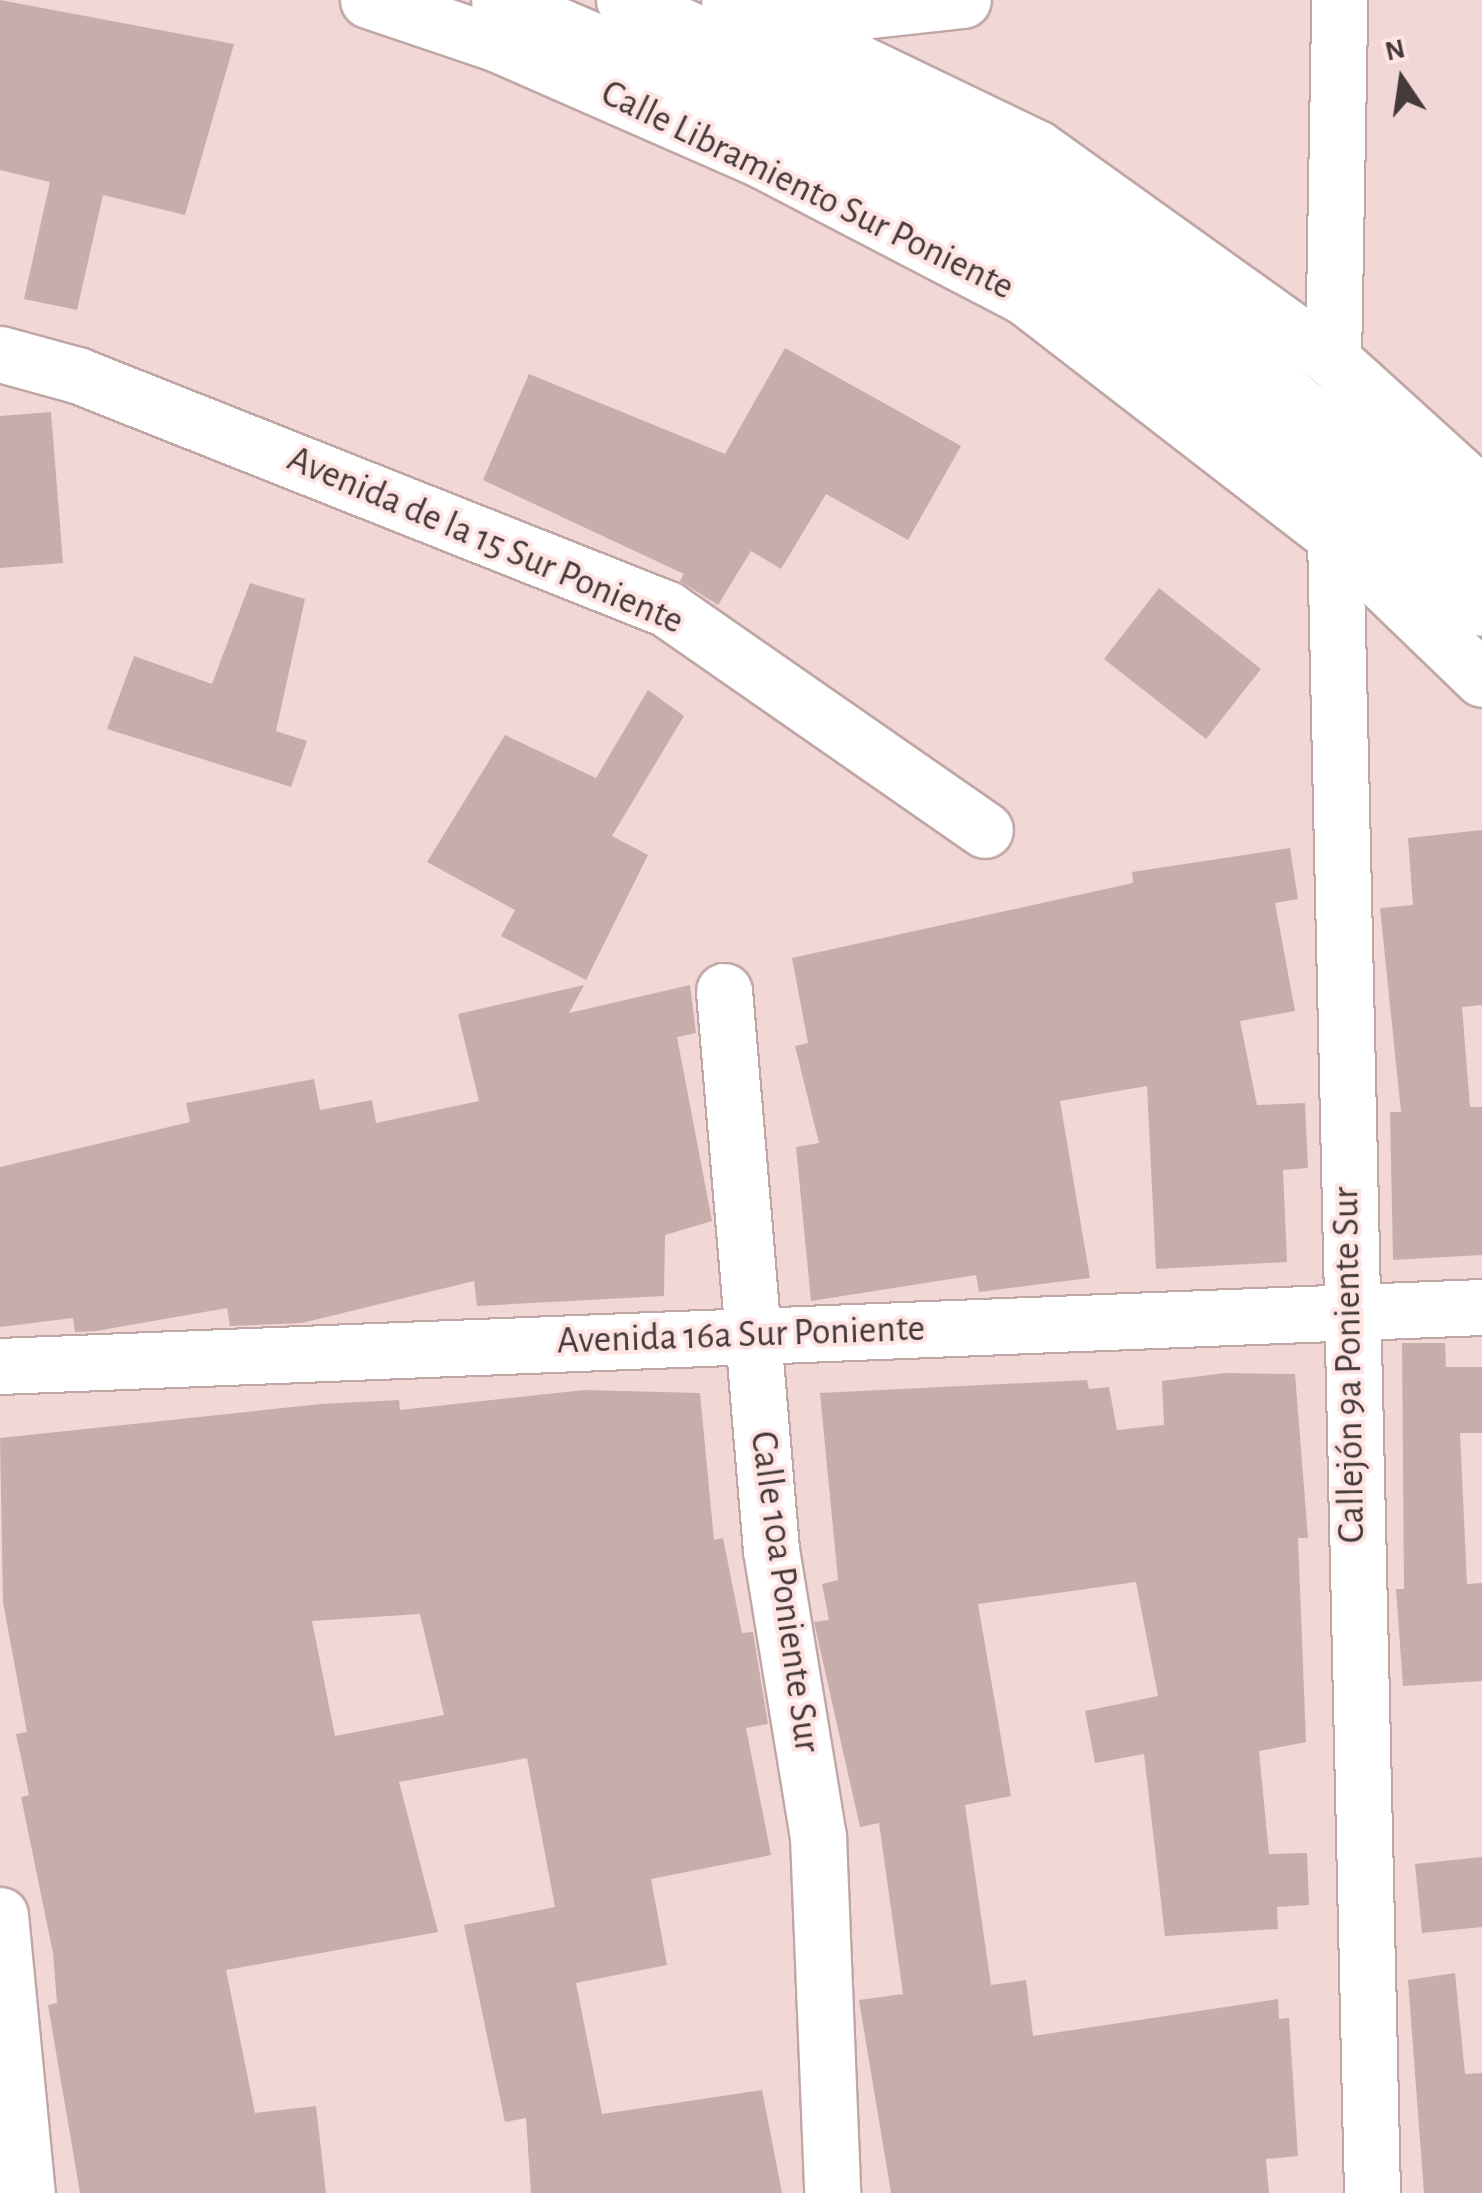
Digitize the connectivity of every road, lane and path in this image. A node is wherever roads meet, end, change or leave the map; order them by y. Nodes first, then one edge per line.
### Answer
1 (368, 0) edge
2 (499, 0) edge
3 (624, 0) edge
4 (964, 0) edge
5 (1338, 0) edge
6 (750, 10) edge
7 (0, 354) edge
8 (1333, 360) junction
9 (1482, 495) edge
10 (1335, 537) junction
11 (1482, 548) edge
12 (1482, 608) edge
13 (1482, 679) edge
14 (985, 830) dead end
15 (724, 991) dead end
16 (1482, 1307) edge
17 (1348, 1312) junction
18 (754, 1336) junction
19 (0, 1366) edge
20 (0, 1915) edge
21 (26, 2193) edge
22 (832, 2193) edge
23 (1372, 2193) edge

1 - 10 street, Calle Libramiento Sur Poniente
2 - 12 street, Calle Libramiento Sur Poniente
3 - 11 street
4 - 6 street
5 - 8 street
6 - 8 street
7 - 14 street, Avenida de la 15 Sur Poniente
8 - 9 street
10 - 13 street, Calle Libramiento Sur Poniente
10 - 17 street, Callejón 9a Poniente Sur
15 - 18 street, Calle 10a Poniente Sur
16 - 17 street, Avenida 16a Sur Poniente
17 - 18 street, Avenida 16a Sur Poniente
17 - 23 street, Callejón 9a Poniente Sur
18 - 19 street, Avenida 16a Sur Poniente
18 - 22 street, Calle 10a Poniente Sur
20 - 21 street

